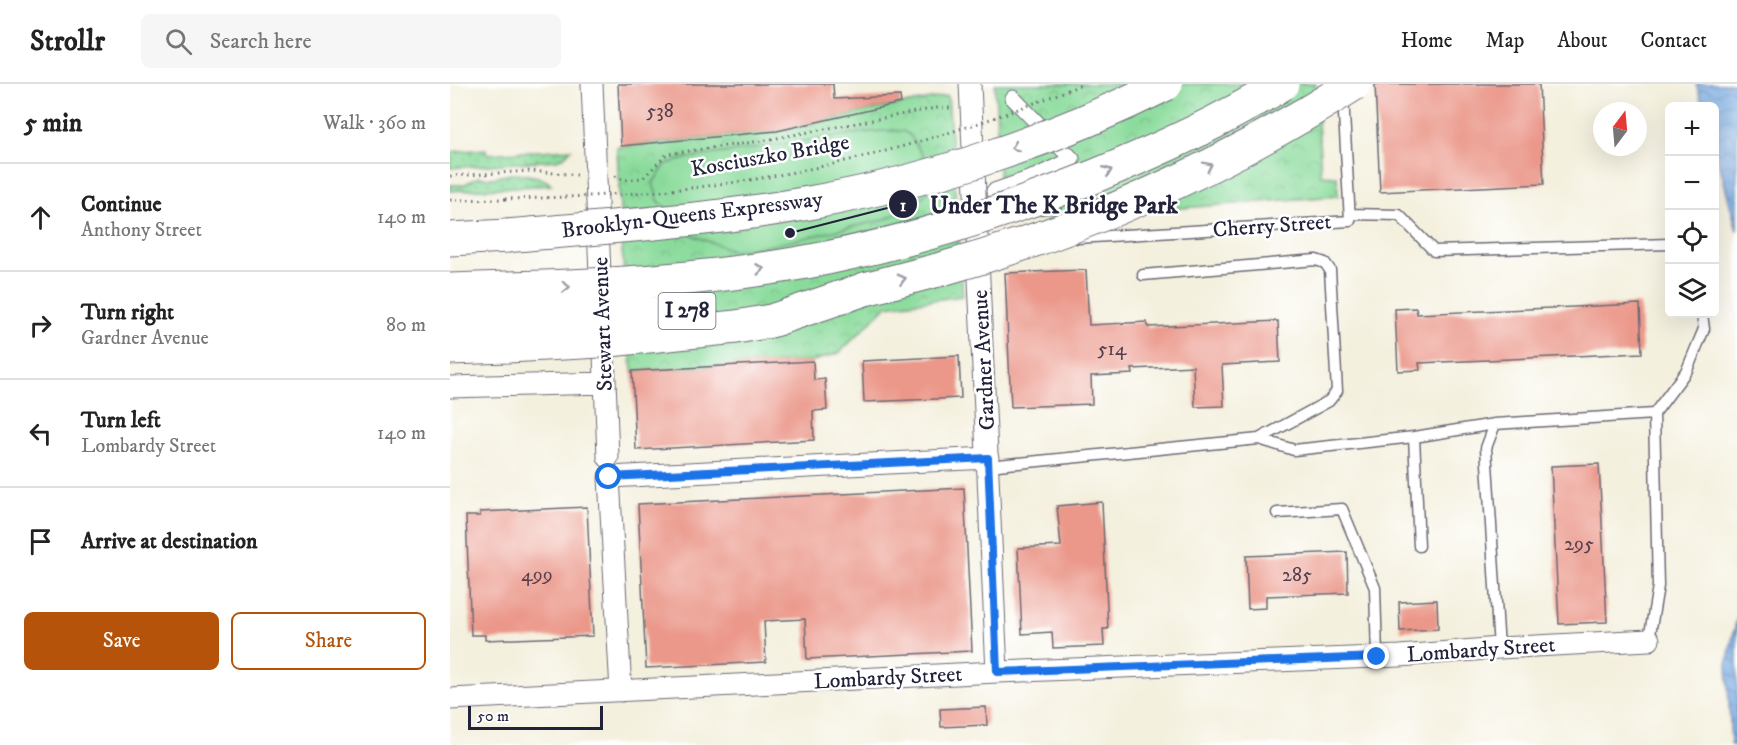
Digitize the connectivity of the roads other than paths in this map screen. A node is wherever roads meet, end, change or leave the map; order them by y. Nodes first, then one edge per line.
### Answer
1 (592, 84) edge
2 (970, 84) edge
3 (1166, 84) edge
4 (1282, 84) edge
5 (1342, 84) edge
6 (1354, 84) edge
7 (1014, 98) dead end
8 (994, 191) dead end
9 (506, 217) junction
10 (1350, 218) junction
11 (450, 219) edge
12 (450, 239) edge
13 (1061, 239) joint
14 (978, 244) junction
15 (1665, 244) edge
16 (1143, 275) dead end
17 (450, 290) edge
18 (508, 318) junction
19 (1703, 318) edge
20 (450, 319) edge
21 (450, 348) edge
22 (605, 383) junction
23 (450, 387) edge
24 (1654, 414) junction
25 (1495, 424) junction
26 (1414, 437) junction
27 (1259, 439) junction
28 (988, 462) junction
29 (608, 467) junction
30 (1277, 513) dead end
31 (1419, 546) dead end
32 (1649, 640) joint
33 (1499, 648) junction
34 (1377, 657) junction
35 (997, 672) junction
36 (621, 691) junction
37 (450, 699) edge

1 - 22 street, Stewart Avenue
2 - 14 street, Gardner Avenue
3 -> 9 highway, Brooklyn-Queens Expressway, bridge
18 -> 4 highway, I 278, bridge
5 - 10 lane
18 -> 6 highway, bridge
7 - 8 street
9 - 11 highway
9 - 12 highway, Brooklyn-Queens Expressway
10 - 13 lane, Cherry Street
10 - 15 lane, Cherry Street
13 - 14 street, Cherry Street
14 - 28 street, Gardner Avenue
16 - 27 lane
17 - 18 highway, I 278
18 - 20 highway, I 278
18 - 21 highway
19 - 24 lane
22 - 23 street
22 - 29 street, Stewart Avenue
24 - 25 lane
24 - 32 lane
25 - 26 lane
25 - 33 lane
26 - 27 lane
26 - 31 lane
27 - 28 lane
28 - 29 street
28 - 35 street, Gardner Avenue
29 - 36 street, Stewart Avenue
30 - 34 lane
32 - 33 street, Lombardy Street
33 - 34 street, Lombardy Street
34 - 35 street, Lombardy Street
35 - 36 street, Lombardy Street
36 - 37 street, Lombardy Street

